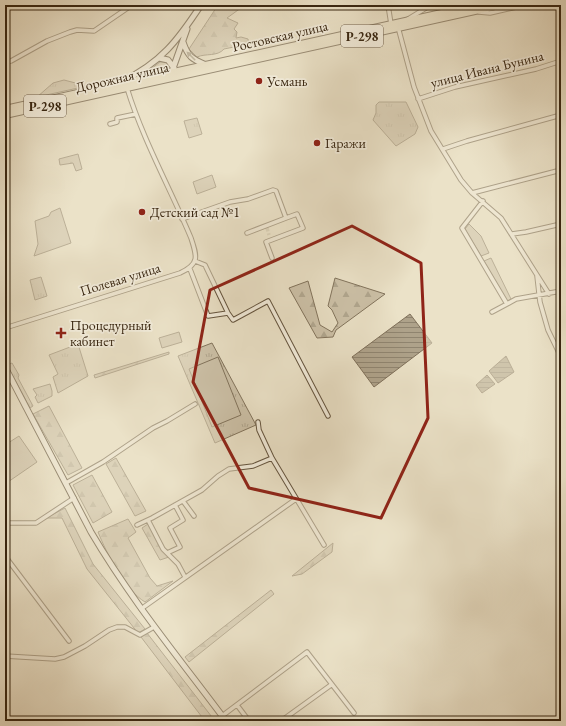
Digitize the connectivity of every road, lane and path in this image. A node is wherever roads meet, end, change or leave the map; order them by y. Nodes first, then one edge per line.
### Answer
1 (132, 5) edge
2 (201, 5) edge
3 (388, 5) edge
4 (431, 5) edge
5 (478, 5) edge
6 (502, 5) edge
7 (525, 5) edge
8 (474, 11) junction
9 (407, 20) junction
10 (191, 21) junction
11 (391, 24) junction
12 (398, 27) junction
13 (183, 42) junction
14 (160, 58) junction
15 (561, 61) edge
16 (5, 63) edge
17 (206, 65) junction
18 (221, 67) joint
19 (173, 70) junction
20 (167, 79) junction
21 (110, 87) junction
22 (127, 88) junction
23 (418, 98) junction
24 (5, 109) edge
25 (136, 114) junction
26 (5, 115) edge
27 (561, 116) edge
28 (110, 124) dead end
29 (443, 149) junction
30 (561, 170) edge
31 (472, 193) junction
32 (483, 201) junction
33 (286, 218) junction
34 (182, 219) junction
35 (561, 224) edge
36 (247, 233) dead end
37 (512, 234) junction
38 (270, 235) tunnel mouth
39 (271, 240) junction
40 (272, 258) dead end
41 (195, 261) junction
42 (190, 269) junction
43 (537, 275) junction
44 (561, 291) edge
45 (539, 294) junction
46 (549, 294) junction
47 (507, 304) junction
48 (492, 312) dead end
49 (228, 313) junction
50 (5, 328) edge
51 (561, 343) edge
52 (556, 346) junction
53 (561, 357) edge
54 (5, 367) edge
55 (195, 404) dead end
56 (328, 416) dead end
57 (258, 422) dead end
58 (272, 458) junction
59 (66, 483) junction
60 (74, 498) junction
61 (296, 499) junction
62 (183, 501) junction
63 (175, 505) junction
64 (5, 513) edge
65 (194, 516) dead end
66 (148, 520) junction
67 (6, 523) edge
68 (137, 525) dead end
69 (324, 545) dead end
70 (167, 553) junction
71 (186, 576) junction
72 (141, 609) junction
73 (154, 627) junction
74 (68, 641) dead end
75 (5, 656) edge
76 (331, 685) junction
77 (237, 705) junction
78 (354, 714) dead end
79 (224, 719) edge
80 (249, 721) edge
81 (281, 721) edge

1 - 16 street
2 - 10 main road
3 - 11 street
4 - 9 street, Ростовская улица
5 - 9 highway, Ростовская улица / Р-298
6 - 8 highway, Ростовская улица / Р-298
7 - 8 street
8 - 12 highway, Ростовская улица / Р-298
9 - 11 highway, Ростовская улица / Р-298
10 - 13 main road
10 - 14 main road
11 - 17 highway, Ростовская улица / Р-298
12 - 18 highway, Ростовская улица / Р-298
12 - 23 street
17 -> 13 main road
13 - 19 main road
14 - 19 main road
14 - 21 main road
15 - 23 street, улица Ивана Бунина
17 - 19 highway, Дорожная улица / Р-298
18 - 20 highway, Дорожная улица / Р-298
19 - 20 main road
19 - 21 highway, Дорожная улица / Р-298
20 - 22 highway, Дорожная улица / Р-298
21 - 24 highway, Дорожная улица / Р-298
22 - 25 street
22 - 26 highway, Дорожная улица / Р-298
23 - 29 street
25 - 28 street
25 - 34 street
27 - 29 street
29 - 31 street
30 - 31 street
31 - 32 street
32 - 37 street
32 - 47 street
33 - 34 street
33 - 36 street
33 - 39 street
34 - 41 street
35 - 37 street
37 - 43 street
38 - 39 street
39 - 40 street
41 - 42 street
41 - 49 street
42 - 49 street
42 - 50 street, Полевая улица
43 - 45 street
43 - 46 street
44 - 46 street
45 - 46 street
45 - 47 street
45 - 52 street
47 - 48 street
49 - 56 street
51 - 52 street
52 - 53 street
54 - 59 main road
55 - 59 street
57 - 58 street
58 - 61 street
58 - 62 street
59 - 60 main road
60 - 67 street
60 - 72 main road
61 - 69 street
61 - 71 street
62 - 63 street
62 - 65 street
63 - 66 street
63 - 70 street
64 - 67 street
66 - 68 street
66 - 70 street
67 - 74 street
70 - 71 street
71 - 72 street
72 - 73 main road
73 - 75 street
73 - 79 main road
76 - 77 street
76 - 78 street
76 - 81 street
77 - 79 street
77 - 80 street

